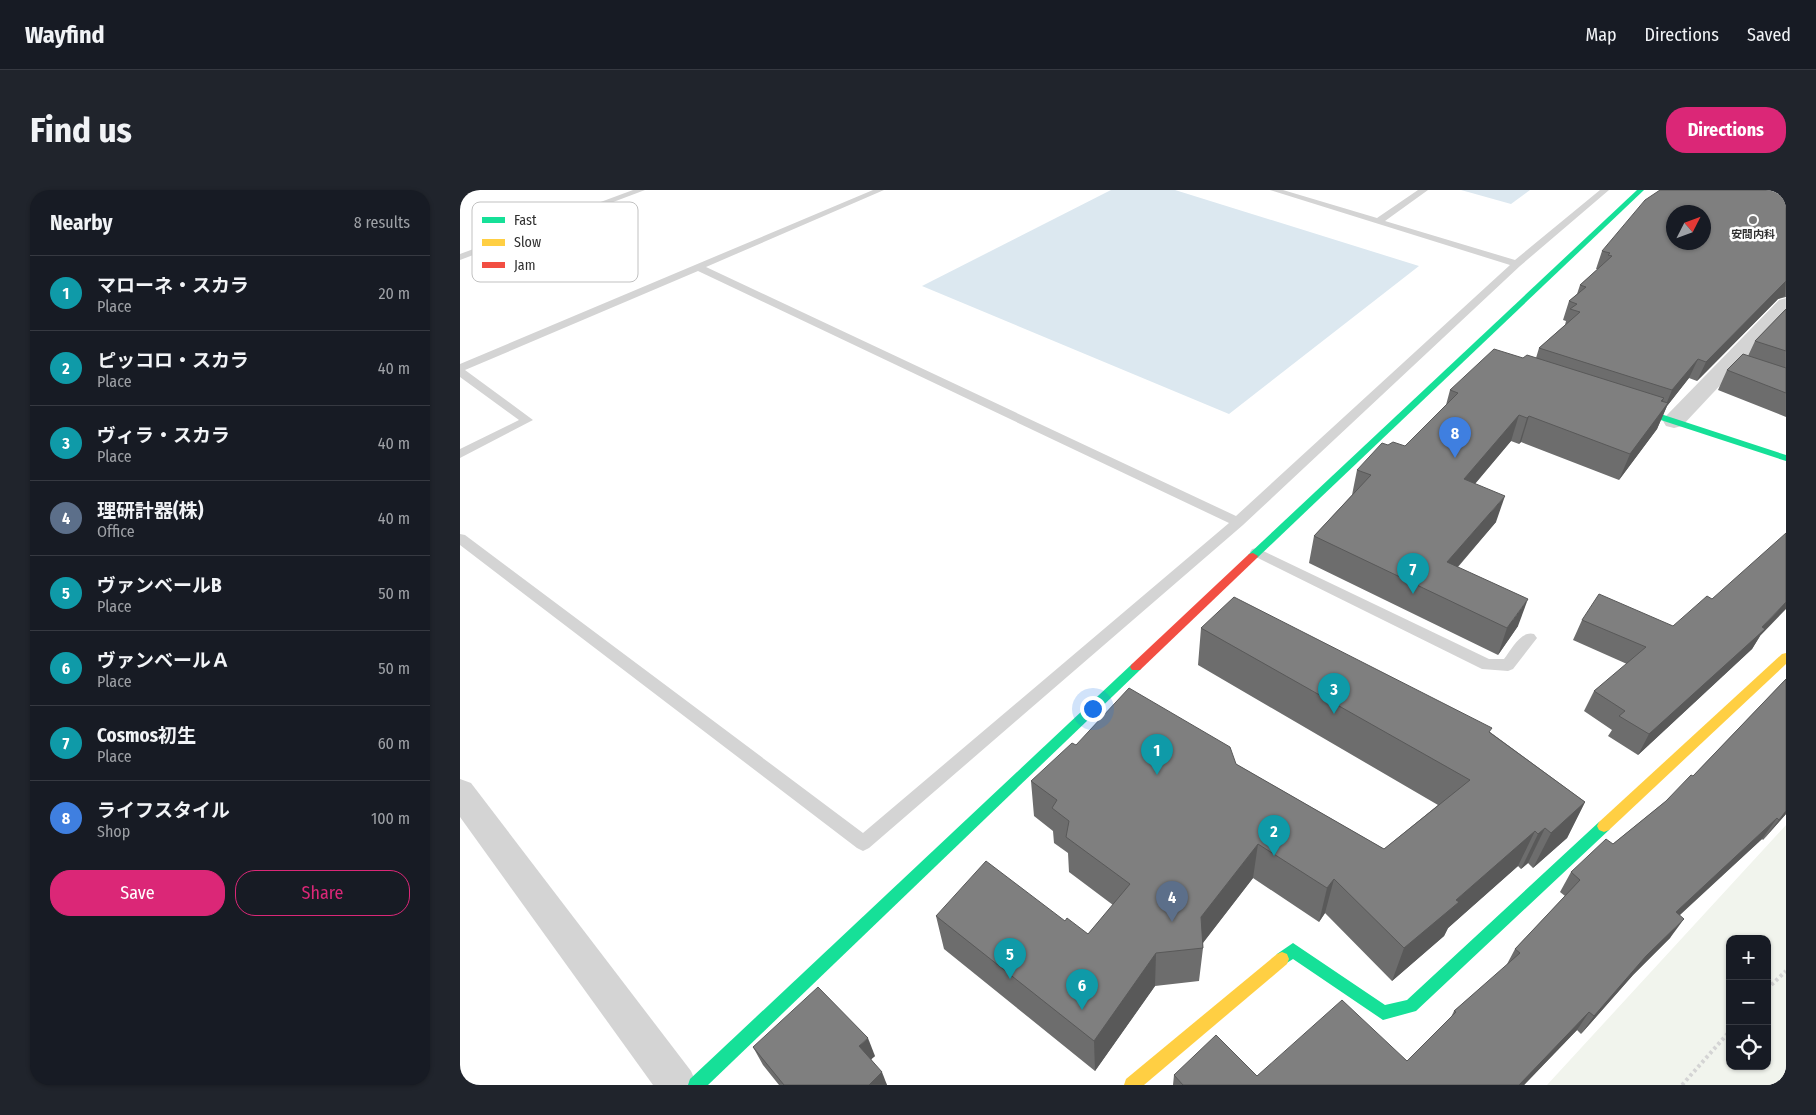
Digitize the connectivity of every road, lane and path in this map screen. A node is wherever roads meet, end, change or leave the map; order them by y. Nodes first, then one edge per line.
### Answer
1 (641, 190) edge
2 (880, 190) edge
3 (1274, 190) edge
4 (1424, 190) edge
5 (1605, 190) edge
6 (1641, 190) edge
7 (609, 202) edge
8 (1379, 221) junction
9 (472, 253) edge
10 (460, 257) edge
11 (1517, 264) junction
12 (698, 267) junction
13 (1786, 304) edge
14 (460, 370) edge
15 (1617, 403) edge
16 (1674, 421) junction
17 (460, 454) edge
18 (1786, 458) edge
19 (1238, 522) junction
20 (460, 538) edge
21 (1257, 552) junction
22 (1529, 638) dead end
23 (1786, 657) edge
24 (460, 792) edge
25 (1786, 971) edge
26 (1771, 985) edge
27 (1726, 1036) edge
28 (677, 1085) edge
29 (696, 1085) edge
30 (1132, 1085) edge
31 (1682, 1085) edge

1 - 7 lane
2 - 12 lane
3 - 8 lane
4 - 8 lane
5 - 11 lane
6 - 21 street
8 - 11 lane
9 - 10 lane
11 - 19 lane
12 - 14 lane
12 - 19 lane
13 - 16 street
14 - 17 lane
15 - 16 street
16 - 18 street
19 - 20 lane
21 - 22 lane
21 - 29 street
23 - 30 street
24 - 28 street
25 - 26 path
27 - 31 path

